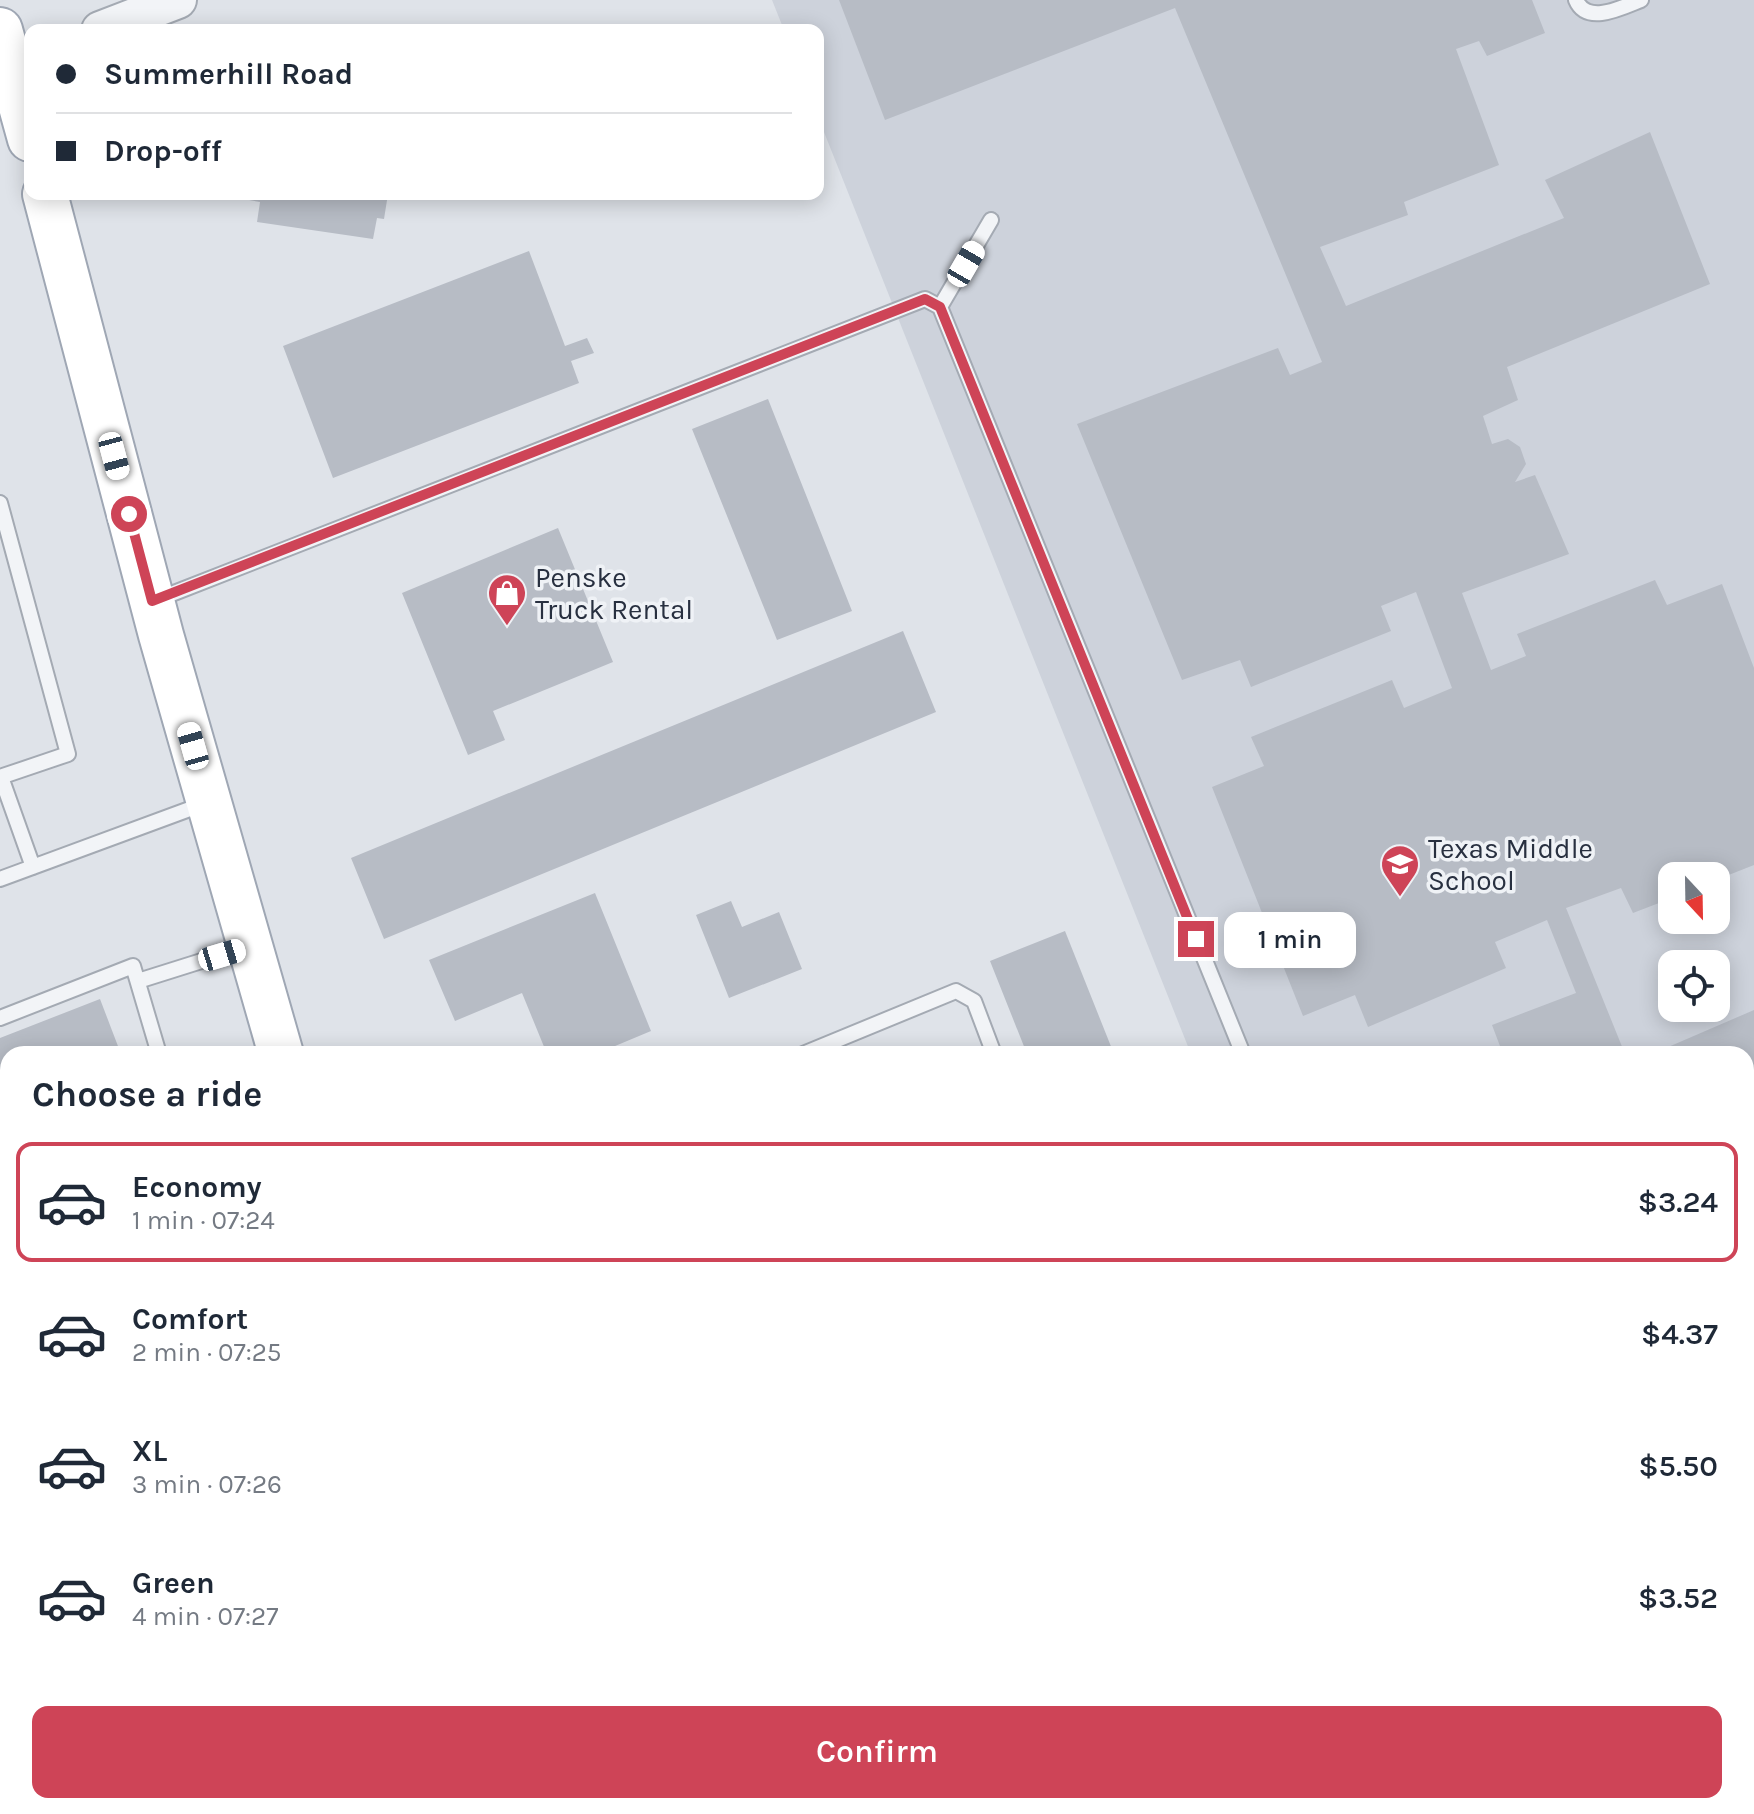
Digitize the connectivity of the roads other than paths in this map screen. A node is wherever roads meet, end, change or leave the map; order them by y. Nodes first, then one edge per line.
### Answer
1 (178, 0) edge
2 (1576, 0) edge
3 (1641, 0) edge
4 (116, 24) edge
5 (10, 55) edge
6 (24, 114) edge
7 (47, 200) edge
8 (991, 220) dead end
9 (940, 307) junction
10 (0, 503) edge
11 (152, 601) junction
12 (1, 777) edge
13 (209, 802) junction
14 (33, 867) junction
15 (0, 879) edge
16 (250, 946) junction
17 (138, 981) junction
18 (0, 1018) edge
19 (157, 1046) edge
20 (279, 1046) edge
21 (822, 1046) edge
22 (991, 1046) edge
23 (1240, 1046) edge

1 - 4 street
2 - 3 lane
5 - 6 main road
7 - 11 main road
8 - 9 lane
9 - 11 lane
9 - 23 lane
10 - 12 lane
11 - 13 main road
12 - 14 lane
13 - 14 lane
13 - 16 main road
14 - 15 lane
16 - 17 lane
16 - 20 main road
17 - 18 lane
17 - 19 lane
21 - 22 lane

